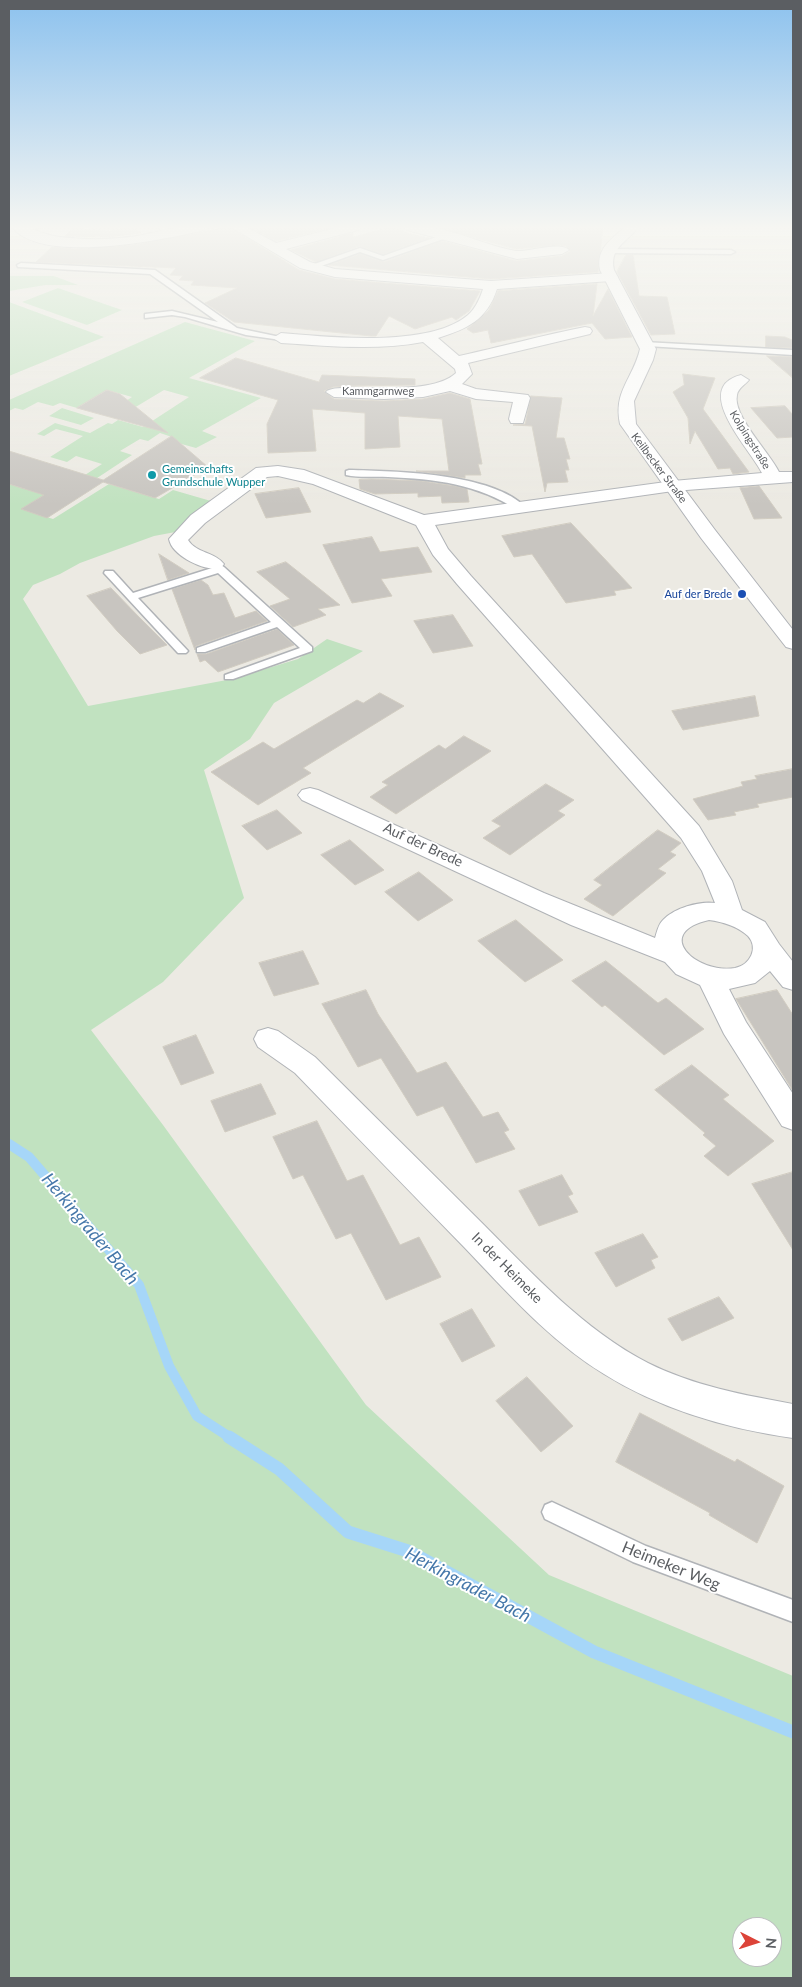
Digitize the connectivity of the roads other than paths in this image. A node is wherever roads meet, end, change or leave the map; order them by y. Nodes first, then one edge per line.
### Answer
1 (197, 320) edge
2 (221, 320) edge
3 (469, 320) edge
4 (634, 320) edge
5 (234, 329) junction
6 (585, 331) dead end
7 (427, 337) junction
8 (281, 338) joint
9 (647, 344) junction
10 (793, 353) edge
11 (457, 361) junction
12 (741, 380) dead end
13 (451, 385) junction
14 (334, 392) dead end
15 (517, 419) dead end
16 (349, 473) dead end
17 (773, 477) junction
18 (793, 478) edge
19 (673, 486) junction
20 (521, 508) junction
21 (423, 521) junction
22 (217, 566) junction
23 (109, 573) dead end
24 (131, 597) junction
25 (279, 623) junction
26 (793, 642) edge
27 (201, 650) dead end
28 (182, 651) dead end
29 (229, 677) dead end
30 (310, 795) dead end
31 (730, 913) junction
32 (765, 946) junction
33 (673, 954) junction
34 (710, 978) junction
35 (793, 980) edge
36 (268, 1039) dead end
37 (793, 1118) edge
38 (793, 1421) edge
39 (552, 1512) dead end
40 (793, 1611) edge

1 - 5 lane
2 - 5 lane
3 - 7 street
4 - 9 street
5 - 8 lane
6 - 11 street
7 - 8 street
7 - 11 street
9 - 10 lane
9 - 19 street, Keilbecker Straße
11 - 13 street
12 - 17 street, Kolpingstraße
13 - 14 street, Kammgarnweg
13 - 15 street
16 - 20 lane
17 - 18 street, Kolpingstraße
17 - 19 street, Kolpingstraße
19 - 20 street
19 - 26 street, Keilbecker Straße
20 - 21 street
21 - 22 street
21 - 31 street
22 - 24 lane
22 - 25 lane
23 - 24 lane
24 - 28 lane
25 - 27 lane
25 - 29 lane
30 - 33 street, Auf der Brede
31 - 32 street
31 - 33 street
32 - 34 street, Auf der Brede
32 - 35 street
33 - 34 street, Auf der Brede
34 - 37 street
36 - 38 street, In der Heimeke
39 - 40 lane, Heimeker Weg

